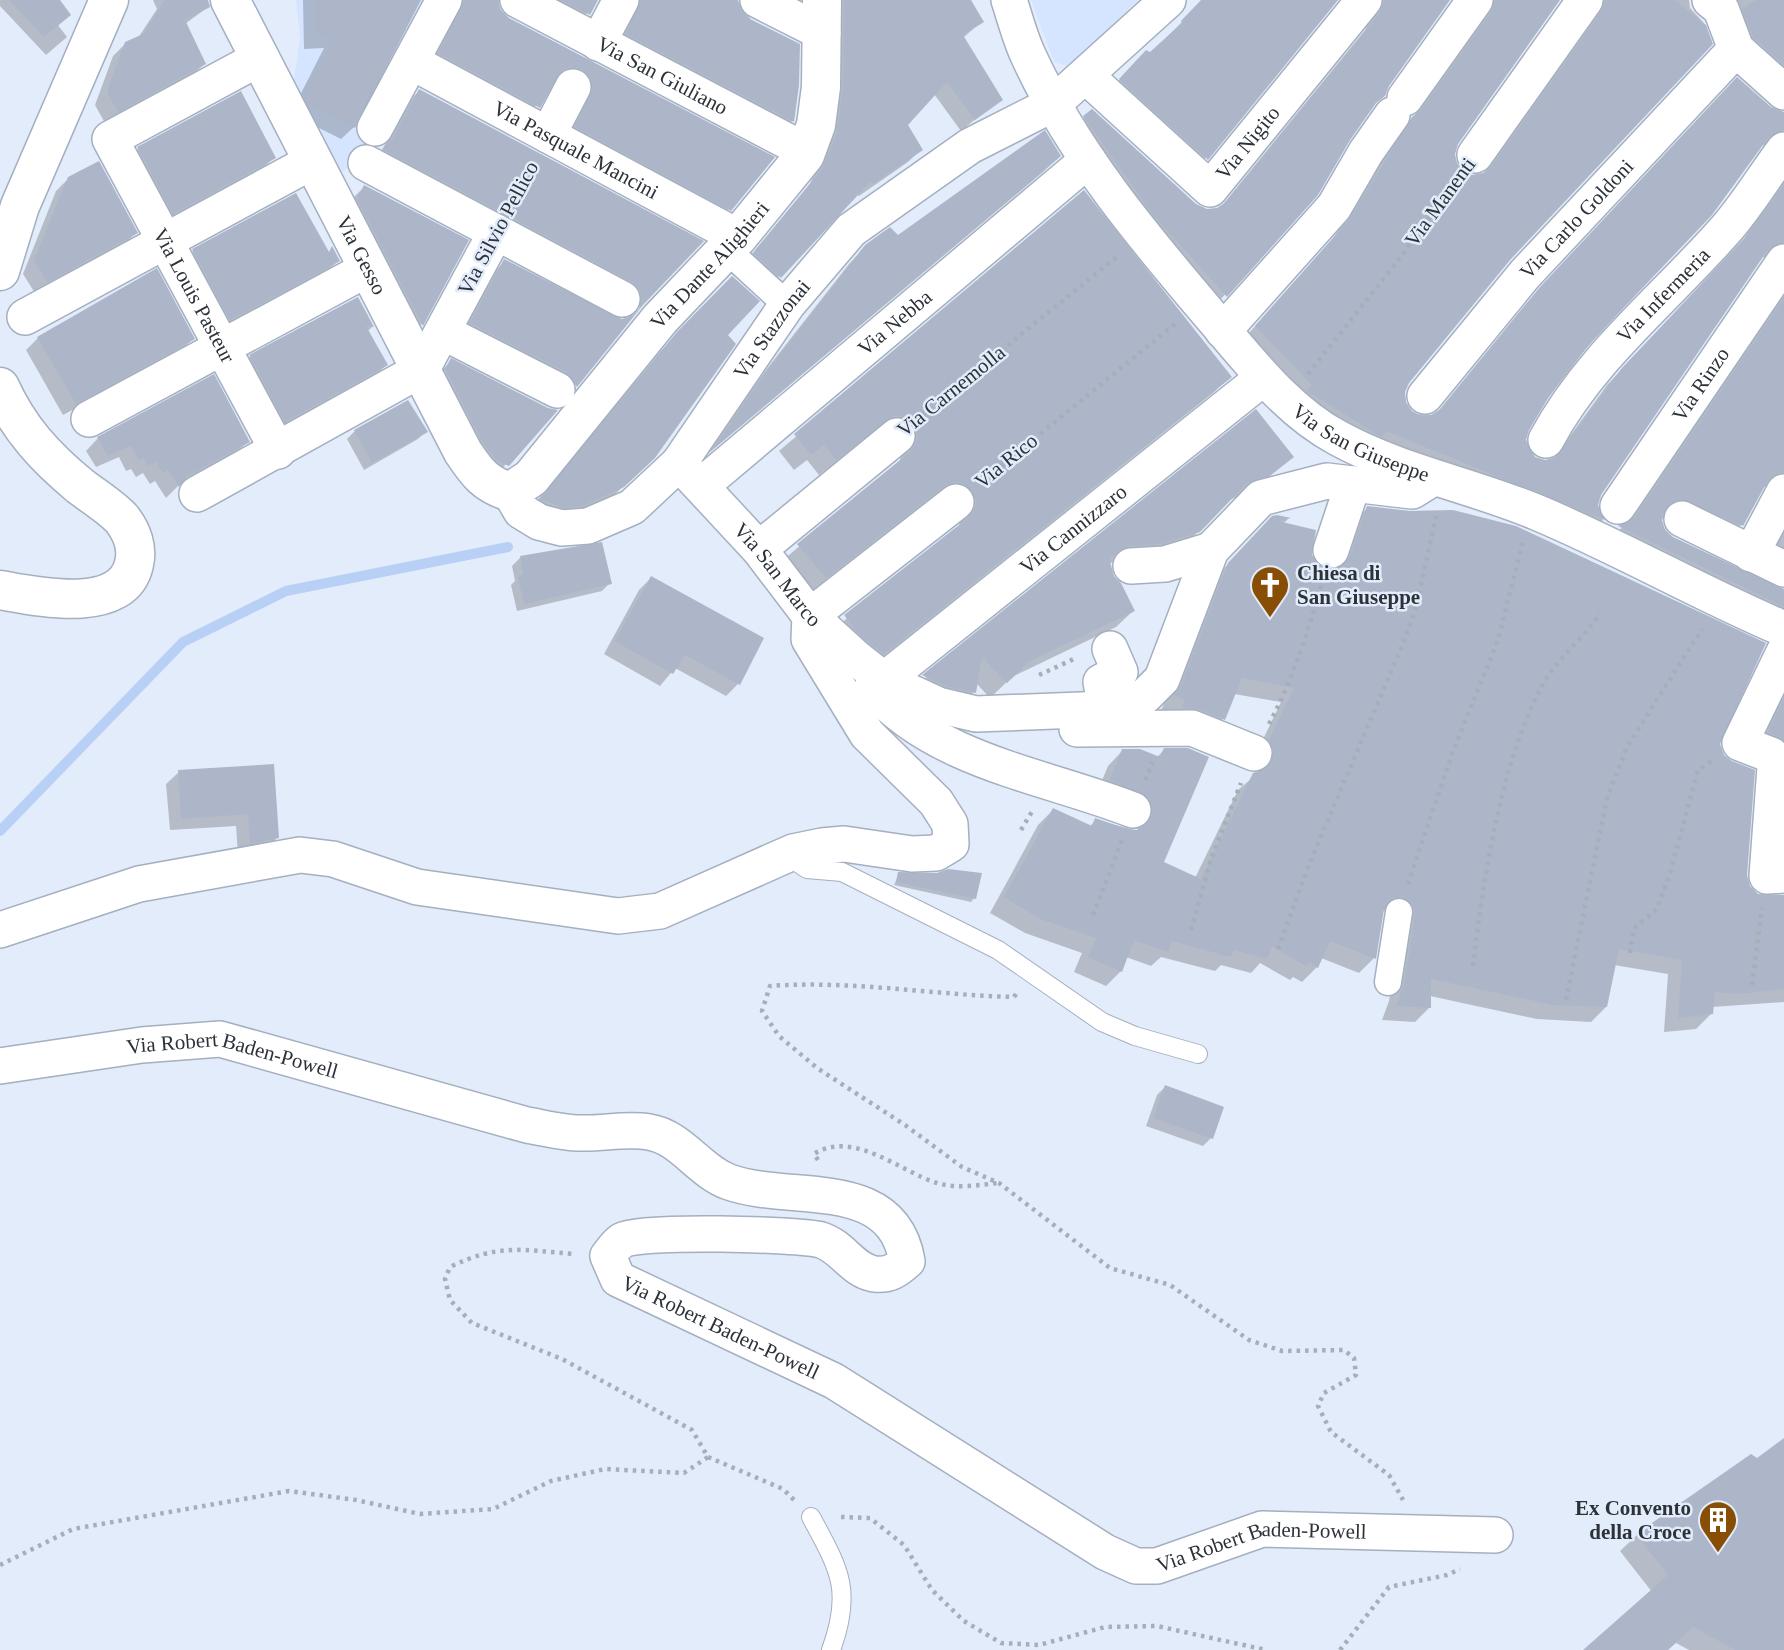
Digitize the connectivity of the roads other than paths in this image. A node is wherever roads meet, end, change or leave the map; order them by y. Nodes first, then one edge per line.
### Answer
1 (109, 0) edge
2 (230, 0) edge
3 (444, 0) edge
4 (518, 0) edge
5 (621, 0) edge
6 (758, 0) edge
7 (1009, 0) edge
8 (1168, 0) edge
9 (1364, 0) edge
10 (1475, 0) edge
11 (1585, 0) edge
12 (1710, 0) edge
13 (822, 17) edge
14 (598, 43) junction
15 (1737, 50) junction
16 (260, 58) junction
17 (412, 62) junction
18 (1087, 77) junction
19 (573, 87) dead end
20 (1784, 92) edge
21 (1053, 104) junction
22 (375, 128) dead end
23 (548, 135) junction
24 (1784, 149) edge
25 (806, 151) junction
26 (1475, 155) road end
27 (1088, 160) junction
28 (313, 161) junction
29 (366, 163) dead end
30 (496, 232) junction
31 (166, 241) junction
32 (732, 243) junction
33 (1784, 262) edge
34 (369, 268) junction
35 (0, 271) edge
36 (622, 299) dead end
37 (787, 305) junction
38 (25, 317) dead end
39 (1223, 331) junction
40 (443, 332) junction
41 (223, 347) junction
42 (422, 369) junction
43 (0, 387) edge
44 (1276, 388) junction
45 (558, 390) dead end
46 (1425, 396) dead end
47 (89, 419) dead end
48 (897, 436) road end
49 (1546, 440) dead end
50 (278, 451) junction
51 (690, 474) junction
52 (1438, 480) junction
53 (1353, 484) junction
54 (510, 492) junction
55 (1784, 492) edge
56 (197, 494) dead end
57 (956, 502) road end
58 (1618, 506) dead end
59 (1682, 519) dead end
60 (759, 549) junction
61 (1210, 550) junction
62 (1331, 551) dead end
63 (1751, 554) junction
64 (1131, 566) dead end
65 (1784, 569) edge
66 (0, 590) edge
67 (810, 617) junction
68 (1784, 629) edge
69 (1110, 649) dead end
70 (1784, 652) edge
71 (855, 657) junction
72 (884, 680) junction
73 (938, 705) junction
74 (1106, 709) junction
75 (1254, 753) dead end
76 (1133, 810) dead end
77 (793, 852) junction
78 (1775, 876) edge
79 (1399, 912) road end
80 (0, 930) edge
81 (1388, 982) dead end
82 (1198, 1054) dead end
83 (0, 1066) edge
84 (811, 1517) road end
85 (1483, 1536) road end
86 (831, 1650) edge

1 - 35 street
2 - 16 street, Via Gesso
3 - 17 street
4 - 14 street, Via San Giuliano
5 - 14 street
6 - 13 street
7 - 21 street, Via San Giuseppe
8 - 18 street, Via Stazzonai
9 - 18 street, Via Nigito
10 - 39 street
11 - 26 street, Via Manenti
12 - 15 street
13 - 25 street, Via Dante Alighieri
14 - 25 street, Via San Giuliano
15 - 20 street
15 - 46 street, Via Carlo Goldoni
16 - 28 street, Via Gesso
16 - 31 street, Via Louis Pasteur
17 - 22 street
17 - 23 street, Via Pasquale Mancini
18 - 21 street, Via Stazzonai
19 - 23 street
21 - 27 street, Via San Giuseppe
21 - 37 street, Via Stazzonai
23 - 32 street, Via Pasquale Mancini
24 - 49 street, Via Infermeria
25 - 32 street, Via Dante Alighieri
27 - 39 street, Via San Giuseppe
27 - 51 street, Via Nebba
28 - 31 street
28 - 34 street, Via Gesso
29 - 30 street
30 - 36 street
30 - 40 street, Via Silvio Pellico
31 - 38 street
31 - 41 street, Via Louis Pasteur
32 - 37 street
32 - 54 street, Via Dante Alighieri
33 - 58 street, Via Rinzo
34 - 41 street
34 - 42 street, Via Gesso
37 - 51 street, Via Stazzonai
39 - 44 street, Via San Giuseppe
40 - 42 street, Via Silvio Pellico
40 - 45 street
41 - 47 street
41 - 50 street, Via Louis Pasteur
42 - 50 street
42 - 54 street, Via Gesso
43 - 66 street
44 - 52 street, Via San Giuseppe
44 - 72 street, Via Cannizzaro
48 - 60 street, Via Carnemolla
50 - 56 street
51 - 54 street, Via Stazzonai
51 - 60 street, Via San Marco
52 - 53 street
52 - 68 street, Via San Giuseppe
53 - 61 street
53 - 62 street
55 - 63 street
57 - 67 street, Via Rico
59 - 63 street
60 - 67 street, Via San Marco
61 - 64 street
61 - 74 street
63 - 65 street
67 - 71 street, Via San Marco
67 - 77 street
69 - 74 street
70 - 78 street
71 - 72 street, Via San Marco
71 - 76 street
72 - 73 street, Via San Marco
73 - 74 street
73 - 75 street
77 - 80 street
77 - 82 lane
79 - 81 street
83 - 85 street, Via Robert Baden-Powell
84 - 86 lane

